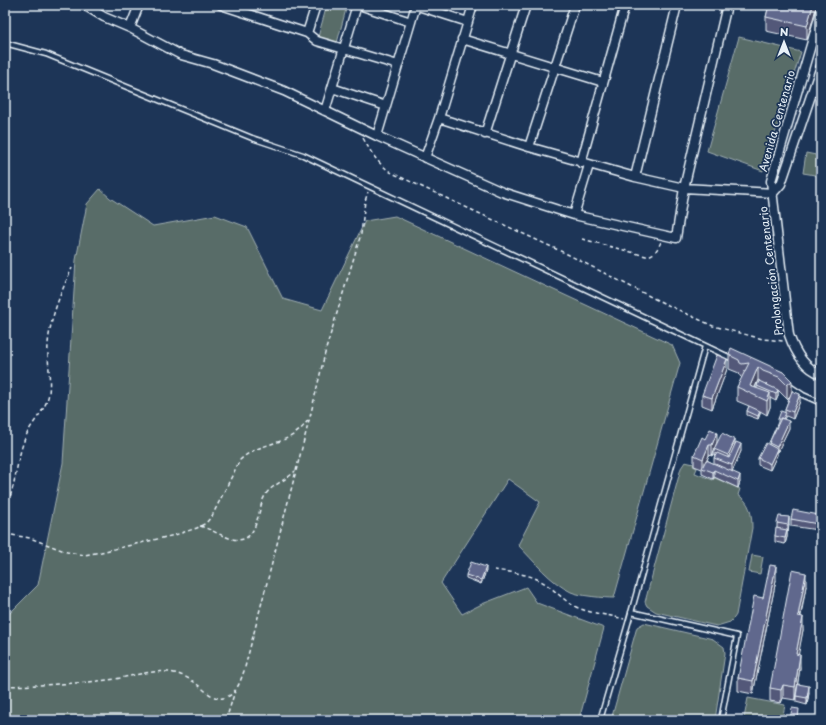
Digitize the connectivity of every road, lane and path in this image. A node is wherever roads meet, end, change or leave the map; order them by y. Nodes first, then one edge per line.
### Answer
1 (139, 5) edge
2 (221, 5) edge
3 (316, 5) edge
4 (358, 5) edge
5 (415, 5) edge
6 (473, 5) edge
7 (526, 5) edge
8 (575, 5) edge
9 (625, 5) edge
10 (677, 5) edge
11 (727, 5) edge
12 (89, 6) edge
13 (821, 11) edge
14 (411, 22) junction
15 (468, 22) junction
16 (130, 28) junction
17 (307, 33) junction
18 (462, 39) junction
19 (5, 43) edge
20 (344, 48) junction
21 (511, 54) junction
22 (398, 65) junction
23 (821, 66) edge
24 (555, 68) junction
25 (603, 82) junction
26 (332, 88) junction
27 (386, 106) junction
28 (324, 111) junction
29 (439, 118) junction
30 (357, 127) junction
31 (485, 134) junction
32 (377, 136) junction
33 (529, 147) junction
34 (425, 158) junction
35 (585, 164) junction
36 (635, 177) junction
37 (371, 188) junction
38 (684, 188) junction
39 (773, 193) junction
40 (574, 215) junction
41 (664, 236) junction
42 (582, 239) dead end
43 (72, 268) dead end
44 (792, 342) junction
45 (705, 346) junction
46 (741, 362) edge
47 (821, 374) edge
48 (784, 383) edge
49 (821, 403) edge
50 (310, 417) junction
51 (296, 471) junction
52 (5, 509) edge
53 (200, 526) junction
54 (5, 534) edge
55 (494, 570) dead end
56 (631, 612) junction
57 (629, 620) junction
58 (5, 686) edge
59 (236, 690) junction
60 (226, 720) edge
61 (600, 720) edge
62 (721, 720) edge

1 - 16 street
2 - 17 street
3 - 17 street
4 - 14 street
4 - 20 street
5 - 14 street
5 - 15 street
6 - 15 street
7 - 21 street
8 - 24 street
9 - 25 street
10 - 36 street
11 - 38 street
12 - 16 street
13 - 39 street, Avenida Centenario
14 - 22 street
15 - 18 street
16 - 28 street
17 - 20 street
18 - 21 street
18 - 29 street
19 - 37 lane
20 - 22 street
20 - 26 street
21 - 24 street
21 - 31 street
22 - 27 street
23 - 39 street, Prolongación Centenario
24 - 25 street
24 - 33 street
25 - 35 street
26 - 27 street
26 - 28 street
27 - 32 street
28 - 30 street
29 - 31 street
29 - 34 street
30 - 32 street
30 - 44 path
31 - 33 street
32 - 34 street
33 - 35 street
34 - 40 street
35 - 36 street
35 - 40 street
36 - 38 street
37 - 45 lane
37 - 50 path
38 - 39 street
38 - 41 street
39 - 44 street, Prolongación Centenario
40 - 41 street
41 - 42 path
43 - 52 path
44 - 47 street, Prolongación Centenario
45 - 46 lane
45 - 56 lane
48 - 49 lane
50 - 51 path
50 - 53 path
51 - 53 path
51 - 59 path
53 - 54 path
55 - 57 path
56 - 57 lane
56 - 62 lane
57 - 61 lane
58 - 59 path
59 - 60 path

